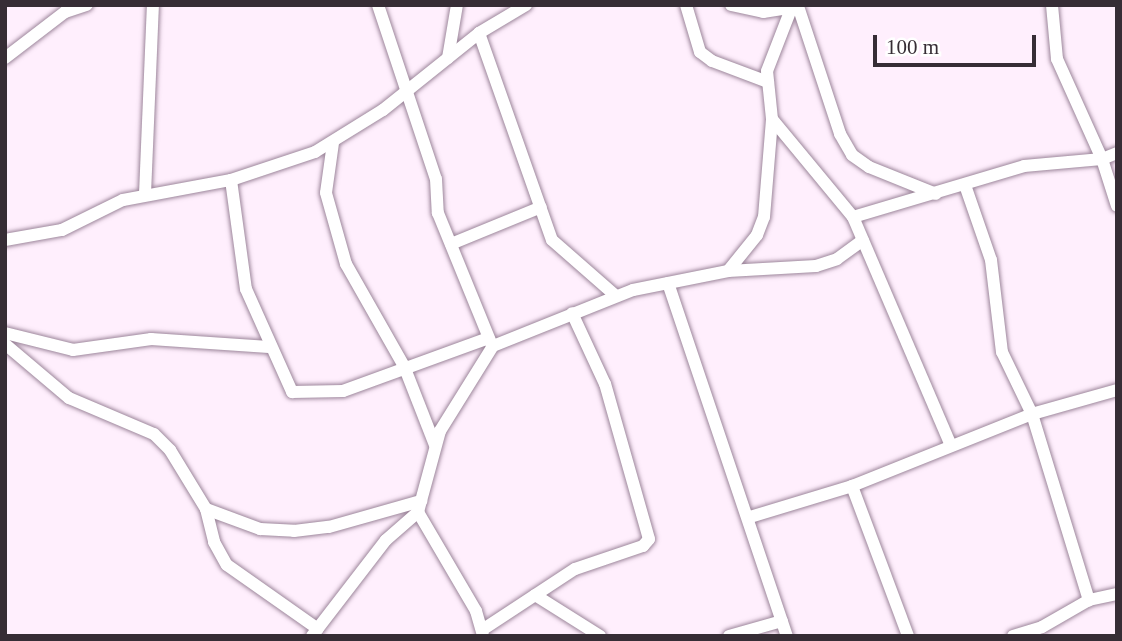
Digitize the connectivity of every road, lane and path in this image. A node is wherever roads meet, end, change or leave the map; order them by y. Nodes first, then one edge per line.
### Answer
1 (87, 5) edge
2 (153, 5) edge
3 (379, 5) edge
4 (457, 5) edge
5 (526, 5) edge
6 (686, 5) edge
7 (731, 5) edge
8 (1052, 5) edge
9 (796, 7) edge
10 (479, 33) junction
11 (5, 58) edge
12 (448, 58) junction
13 (768, 82) junction
14 (408, 90) junction
15 (772, 119) junction
16 (333, 144) junction
17 (1117, 153) edge
18 (1102, 159) junction
19 (231, 180) junction
20 (965, 185) junction
21 (145, 194) junction
22 (936, 194) junction
23 (1117, 206) edge
24 (541, 207) junction
25 (853, 217) junction
26 (5, 240) edge
27 (863, 240) junction
28 (451, 244) junction
29 (728, 271) junction
30 (668, 284) junction
31 (617, 296) junction
32 (572, 313) junction
33 (5, 333) edge
34 (491, 342) junction
35 (5, 344) edge
36 (269, 347) junction
37 (404, 366) junction
38 (1117, 390) edge
39 (1032, 414) junction
40 (950, 443) junction
41 (435, 444) junction
42 (852, 486) junction
43 (420, 506) junction
44 (206, 509) junction
45 (750, 517) junction
46 (1117, 594) edge
47 (535, 595) junction
48 (1089, 600) junction
49 (782, 621) junction
50 (315, 632) edge
51 (1046, 632) edge
52 (482, 633) edge
53 (600, 636) edge
54 (729, 636) edge
55 (787, 636) edge
56 (908, 636) edge
57 (1013, 636) edge

1 - 11 street
2 - 21 street
3 - 14 street
4 - 12 street
5 - 10 street
6 - 13 street
7 - 9 street
8 - 18 street
9 - 13 street
9 - 22 street
10 - 12 street
10 - 24 street
12 - 14 street
13 - 15 street
14 - 16 street
14 - 28 street
15 - 25 street
15 - 29 street
16 - 19 street
16 - 37 street
17 - 18 street
18 - 20 street
18 - 23 street
19 - 21 street
19 - 36 street
20 - 22 street
20 - 39 street
21 - 26 street
22 - 25 street
24 - 28 street
24 - 31 street
25 - 27 street
27 - 29 street
27 - 40 street
28 - 34 street
29 - 30 street
30 - 31 street
30 - 45 street
31 - 32 street
32 - 34 street
32 - 47 street
33 - 36 street
34 - 37 street
34 - 41 street
35 - 44 street
36 - 37 street
37 - 41 street
38 - 39 street
39 - 40 street
39 - 48 street
40 - 42 street
41 - 43 street
42 - 45 street
42 - 56 street
43 - 44 street
43 - 50 street
43 - 52 street
44 - 50 street
45 - 49 street
46 - 48 street
47 - 52 street
47 - 53 street
48 - 51 street
49 - 54 street
49 - 55 street
51 - 57 street

